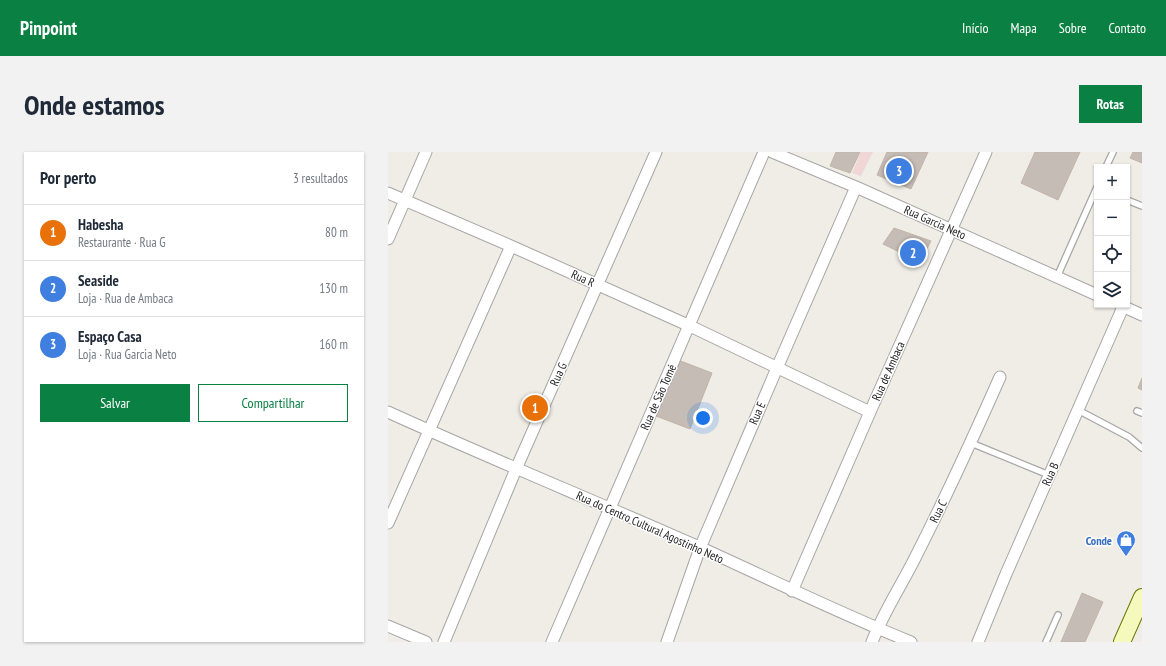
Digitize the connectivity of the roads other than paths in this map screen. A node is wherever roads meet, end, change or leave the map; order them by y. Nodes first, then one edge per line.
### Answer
1 (426, 152) edge
2 (656, 152) edge
3 (764, 152) edge
4 (772, 152) edge
5 (986, 152) edge
6 (1113, 152) edge
7 (1107, 164) edge
8 (856, 187) junction
9 (388, 193) edge
10 (1094, 194) edge
11 (405, 200) junction
12 (1130, 201) edge
13 (1142, 206) edge
14 (952, 229) junction
15 (388, 239) edge
16 (511, 246) junction
17 (1057, 277) junction
18 (598, 285) junction
19 (1094, 294) edge
20 (1120, 308) edge
21 (1125, 308) edge
22 (1142, 316) edge
23 (690, 326) junction
24 (777, 368) junction
25 (1000, 377) dead end
26 (1078, 410) junction
27 (388, 412) edge
28 (870, 412) junction
29 (428, 430) junction
30 (971, 442) junction
31 (1142, 448) edge
32 (516, 469) junction
33 (1050, 475) junction
34 (609, 508) junction
35 (388, 524) edge
36 (700, 548) junction
37 (792, 591) junction
38 (1142, 597) edge
39 (1058, 615) dead end
40 (388, 626) edge
41 (877, 628) junction
42 (426, 642) edge
43 (444, 642) edge
44 (552, 642) edge
45 (667, 642) edge
46 (872, 642) edge
47 (911, 642) edge
48 (978, 642) edge
49 (1046, 642) edge
50 (1122, 642) edge

1 - 11 street
2 - 18 street, Rua G
3 - 23 street, Rua de São Tomé
4 - 8 street, Rua Garcia Neto
5 - 14 street, Rua de Ambaca
6 - 7 lane
8 - 14 street, Rua Garcia Neto
8 - 24 street, Rua E
9 - 11 street, Rua R
10 - 17 lane
11 - 15 street
11 - 16 street, Rua R
12 - 13 lane
14 - 17 street, Rua Garcia Neto
14 - 28 street, Rua de Ambaca
16 - 18 street, Rua R
16 - 29 street
17 - 19 street, Rua Garcia Neto
18 - 23 street, Rua R
18 - 32 street, Rua G
20 - 26 street, Rua B
21 - 22 street
23 - 24 street, Rua R
23 - 34 street, Rua de São Tomé
24 - 28 street, Rua R
24 - 36 street, Rua E
25 - 30 street, Rua C
26 - 31 lane
26 - 33 street, Rua B
27 - 29 street, Rua do Centro Cultural Agostinho Neto
28 - 37 street, Rua de Ambaca
29 - 32 street, Rua do Centro Cultural Agostinho Neto
29 - 35 street
30 - 33 lane
30 - 41 street, Rua C
32 - 34 street, Rua do Centro Cultural Agostinho Neto
32 - 43 street, Rua G
33 - 48 street, Rua B
34 - 36 street, Rua do Centro Cultural Agostinho Neto
34 - 44 street, Rua de São Tomé
36 - 37 street, Rua do Centro Cultural Agostinho Neto
36 - 45 street, Rua E
37 - 41 street, Rua do Centro Cultural Agostinho Neto
38 - 50 main road
39 - 49 lane
40 - 42 street
41 - 46 street, Rua C
41 - 47 street, Rua do Centro Cultural Agostinho Neto

